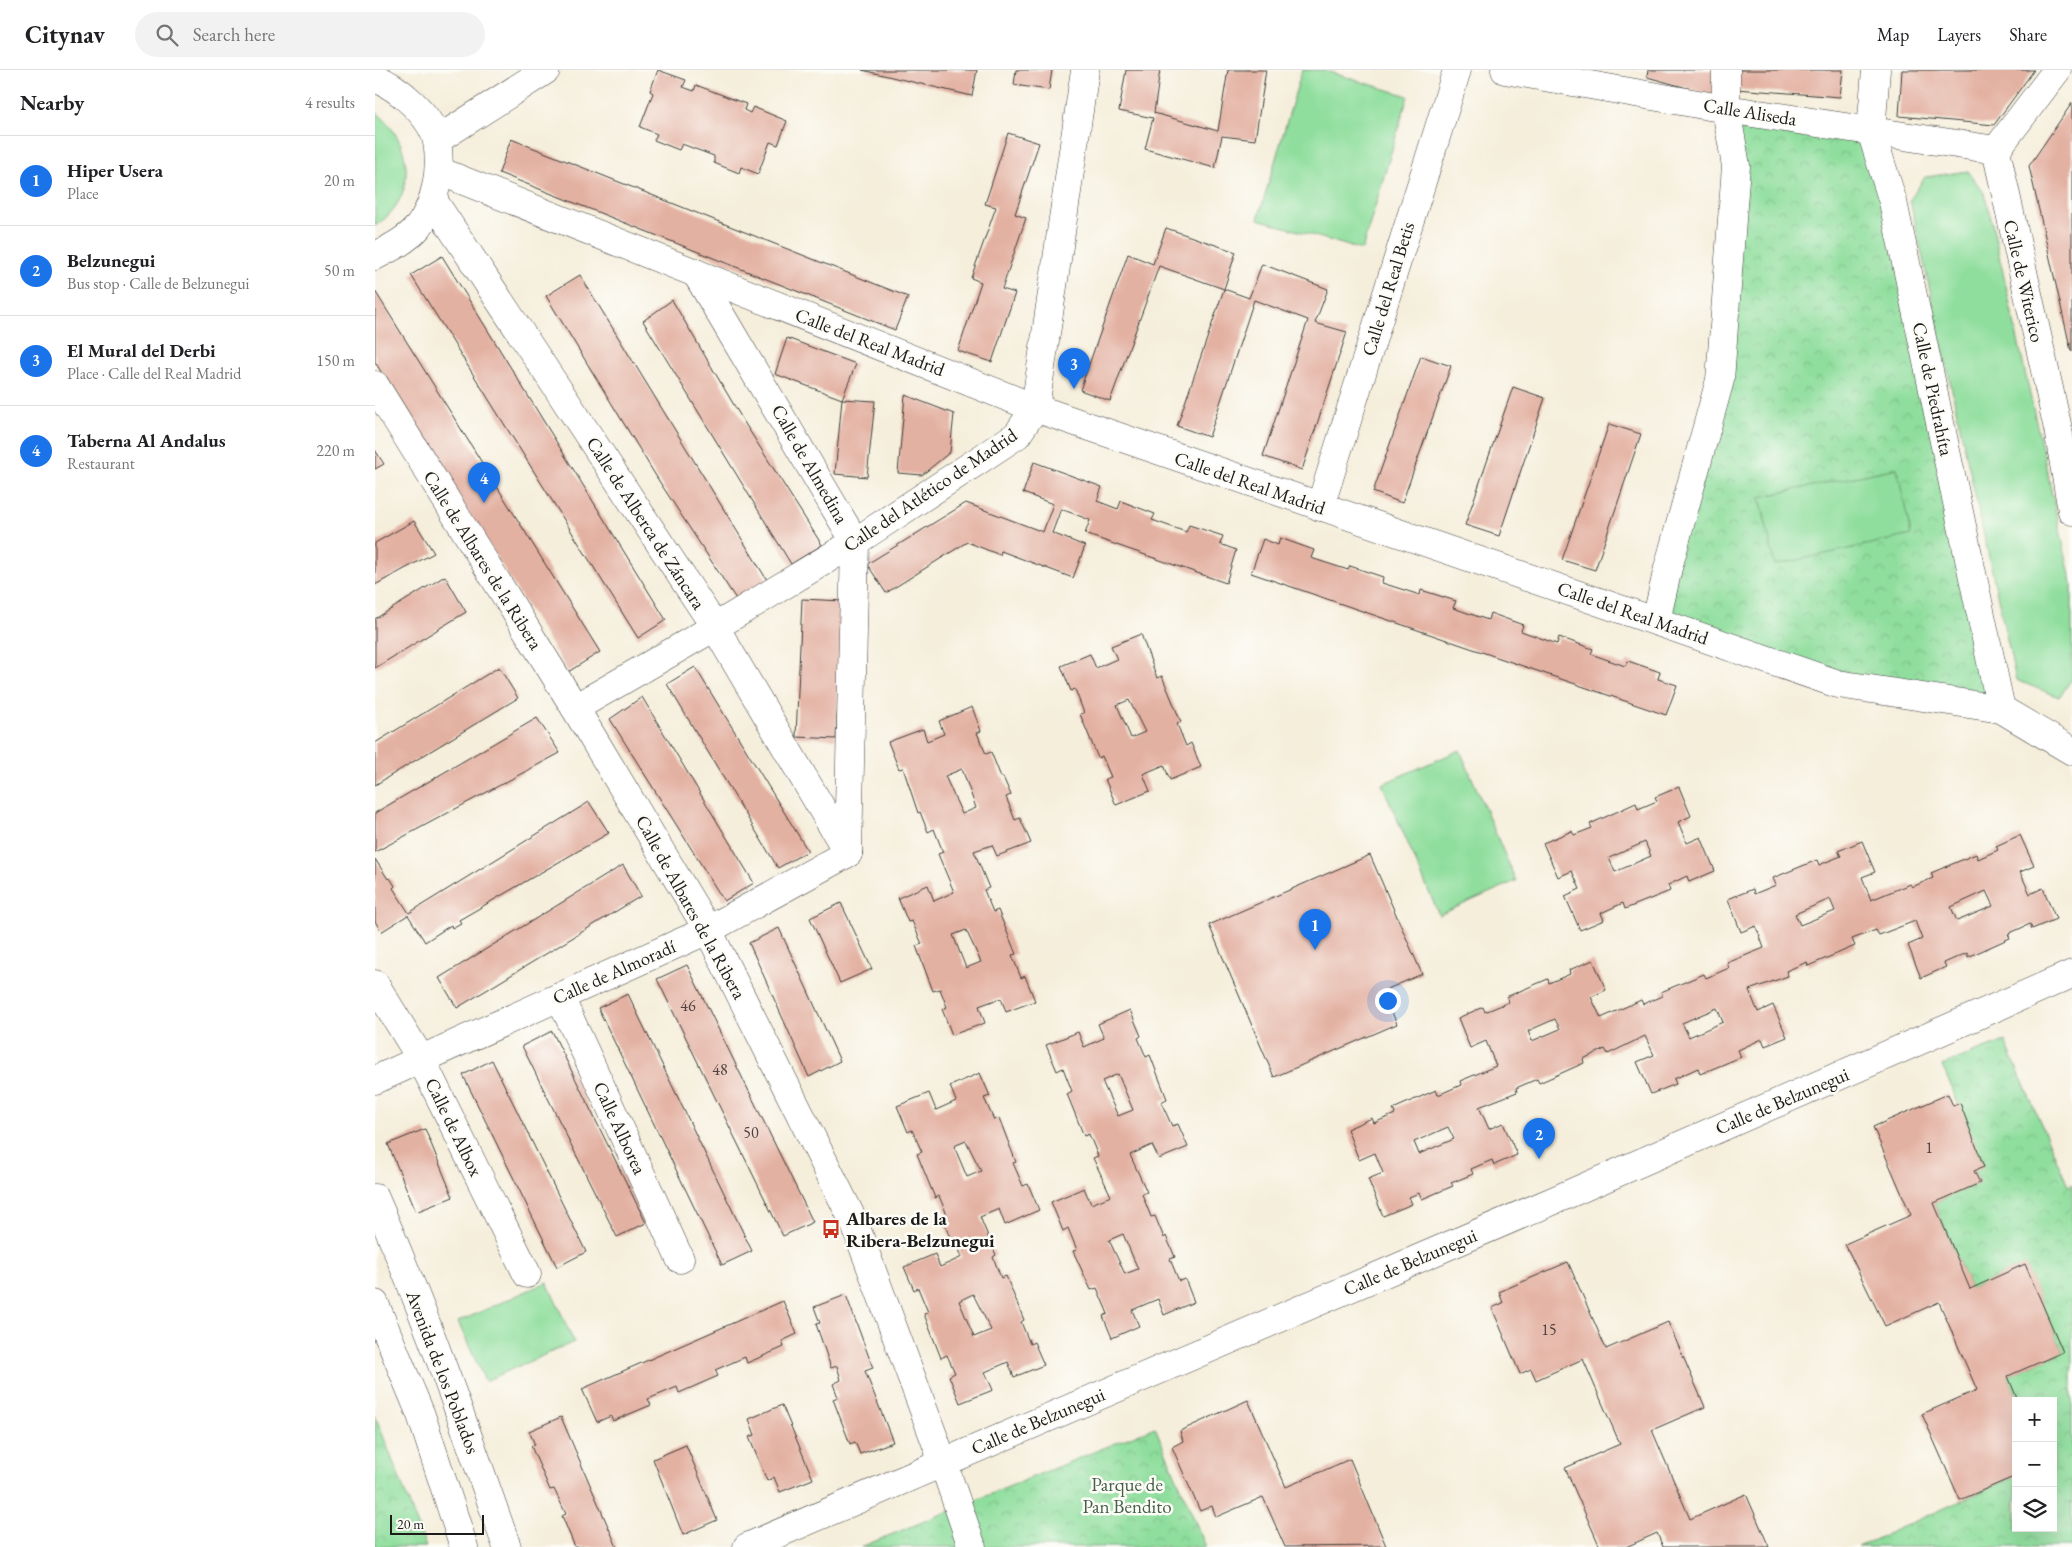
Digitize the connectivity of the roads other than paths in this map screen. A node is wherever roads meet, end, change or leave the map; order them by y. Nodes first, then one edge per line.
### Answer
1 (546, 70) edge
2 (1085, 70) edge
3 (1457, 70) edge
4 (1505, 70) edge
5 (1726, 70) edge
6 (1876, 70) edge
7 (2057, 70) edge
8 (377, 75) edge
9 (1726, 109) junction
10 (1871, 131) junction
11 (437, 140) junction
12 (1996, 150) junction
13 (439, 171) junction
14 (433, 200) junction
15 (375, 256) edge
16 (696, 273) junction
17 (375, 385) edge
18 (1035, 408) junction
19 (2065, 428) edge
20 (1320, 507) junction
21 (2072, 511) edge
22 (855, 542) junction
23 (1656, 621) junction
24 (715, 627) junction
25 (575, 708) junction
26 (2001, 709) junction
27 (2072, 751) edge
28 (848, 853) junction
29 (708, 930) junction
30 (2072, 974) edge
31 (375, 984) edge
32 (560, 997) junction
33 (421, 1059) junction
34 (375, 1080) edge
35 (375, 1198) edge
36 (680, 1259) dead end
37 (527, 1274) dead end
38 (375, 1304) edge
39 (943, 1462) junction
40 (464, 1547) edge
41 (507, 1547) edge
42 (747, 1547) edge
43 (972, 1547) edge

1 - 11 street
2 - 18 street, Calle del Atlético de Madrid
3 - 20 street, Calle del Real Betis
4 - 9 street, Calle Aliseda
5 - 9 street
6 - 10 street, Calle de Piedrahíta
7 - 12 street
8 - 11 street
9 - 10 street, Calle Aliseda
9 - 23 street
10 - 12 street, Calle Aliseda
10 - 26 street, Calle de Piedrahíta
11 - 13 street
12 - 19 street, Calle de Witerico
13 - 14 street
13 - 16 street, Calle del Real Madrid
14 - 15 street
14 - 24 street, Calle de Alberca de Záncara
16 - 18 street, Calle del Real Madrid
16 - 22 street, Calle de Almedina
17 - 25 street, Calle de Albares de la Ribera
18 - 20 street, Calle del Real Madrid
18 - 22 street, Calle del Atlético de Madrid
19 - 21 street, Calle de Witerico
20 - 23 street, Calle del Real Madrid
22 - 24 street, Calle del Atlético de Madrid
22 - 28 street, Calle de Almedina
23 - 26 street, Calle del Real Madrid
24 - 25 street, Calle del Atlético de Madrid
24 - 28 street, Calle de Alberca de Záncara
25 - 29 street, Calle de Albares de la Ribera
26 - 27 street, Calle del Real Madrid
28 - 29 street, Calle de Almoradí
29 - 32 street, Calle de Almoradí
29 - 39 street, Calle de Albares de la Ribera
30 - 39 street, Calle de Belzunegui
31 - 33 street, Calle de Albox
32 - 33 street, Calle de Almoradí
32 - 36 street, Calle Alborea
33 - 34 street, Calle de Almoradí
33 - 37 street, Calle de Albox
35 - 41 street, Avenida de los Poblados
38 - 40 street, Avenida de los Poblados
39 - 42 street, Calle de Belzunegui
39 - 43 street

